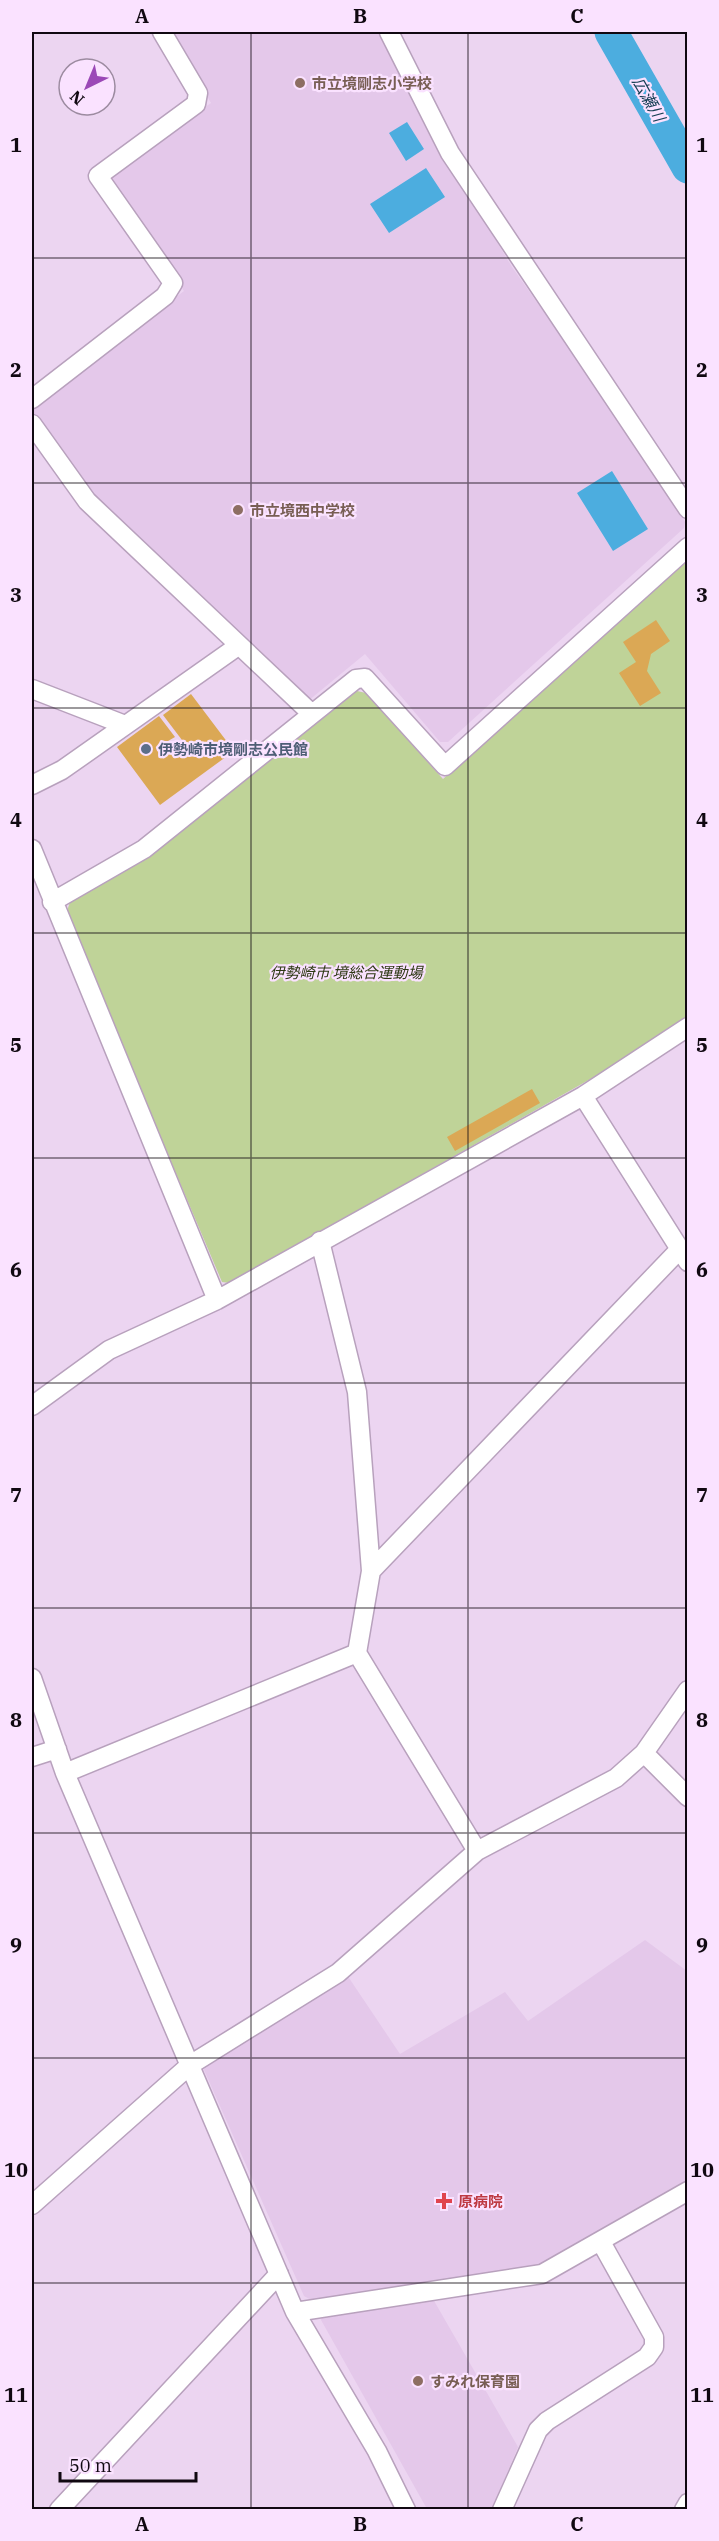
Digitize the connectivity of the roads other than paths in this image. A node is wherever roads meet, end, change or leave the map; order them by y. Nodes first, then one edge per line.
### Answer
1 (162, 32) edge
2 (389, 32) edge
3 (32, 399) edge
4 (32, 424) edge
5 (687, 509) edge
6 (687, 547) edge
7 (238, 646) junction
8 (32, 689) edge
9 (312, 714) junction
10 (125, 725) junction
11 (32, 785) edge
12 (32, 849) edge
13 (52, 903) junction
14 (687, 1028) edge
15 (583, 1096) junction
16 (321, 1241) junction
17 (684, 1256) edge
18 (217, 1300) junction
19 (32, 1406) edge
20 (371, 1571) junction
21 (357, 1653) junction
22 (32, 1678) edge
23 (687, 1690) edge
24 (57, 1749) junction
25 (644, 1754) junction
26 (32, 1756) edge
27 (65, 1773) junction
28 (687, 1797) edge
29 (477, 1851) junction
30 (190, 2065) junction
31 (687, 2191) edge
32 (32, 2205) edge
33 (601, 2242) junction
34 (279, 2274) junction
35 (295, 2312) junction
36 (687, 2503) edge
37 (59, 2510) edge
38 (406, 2510) edge
39 (502, 2510) edge
40 (684, 2510) edge

1 - 3 street
2 - 5 street
4 - 7 street
6 - 9 street
7 - 9 street
7 - 10 street
8 - 10 street
9 - 13 street
10 - 11 street
12 - 13 street
13 - 18 street
14 - 15 street
15 - 16 street
15 - 17 street
16 - 18 street
16 - 20 street
17 - 20 street
18 - 19 street
20 - 21 street
21 - 27 street
21 - 29 street
22 - 24 street
23 - 25 street
24 - 26 street
24 - 27 street
25 - 28 street
25 - 29 street
27 - 30 street
29 - 30 street
30 - 32 street
30 - 34 street
31 - 33 street
33 - 35 street
33 - 39 street
34 - 35 street
34 - 37 street
35 - 38 street
36 - 40 street

